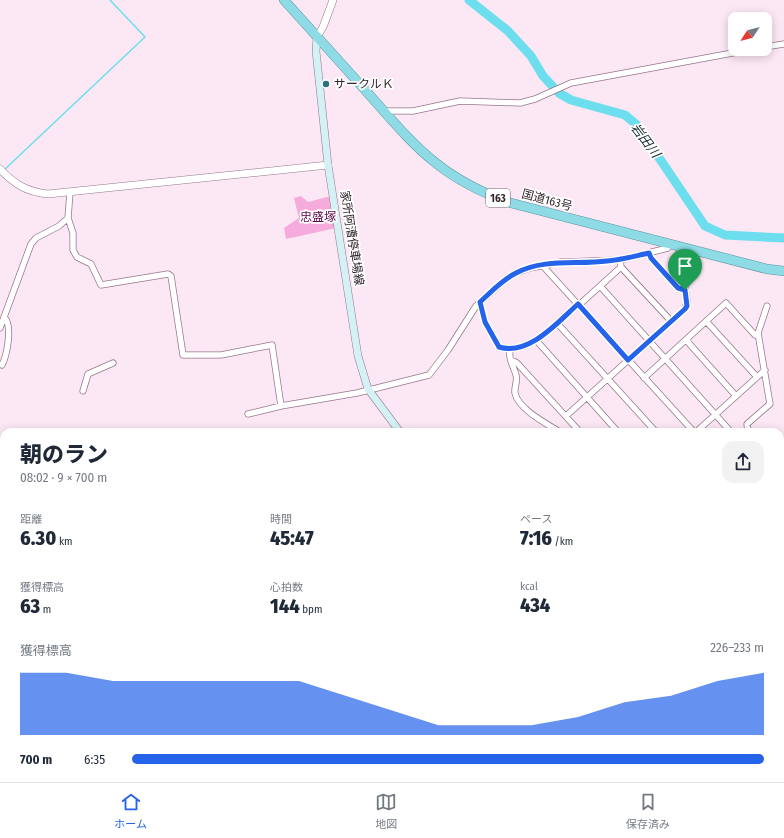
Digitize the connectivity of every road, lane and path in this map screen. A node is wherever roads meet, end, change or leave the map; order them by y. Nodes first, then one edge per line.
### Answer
1 (333, 0) edge
2 (285, 1) edge
3 (317, 37) junction
4 (784, 44) edge
5 (772, 46) edge
6 (728, 54) edge
7 (385, 113) junction
8 (328, 165) junction
9 (0, 169) edge
10 (70, 192) junction
11 (68, 218) junction
12 (674, 245) junction
13 (649, 253) junction
14 (620, 260) junction
15 (542, 265) junction
16 (621, 267) junction
17 (784, 271) edge
18 (600, 286) junction
19 (685, 290) junction
20 (480, 302) junction
21 (578, 305) junction
22 (767, 306) dead end
23 (4, 317) junction
24 (671, 321) junction
25 (706, 322) junction
26 (557, 323) junction
27 (0, 328) edge
28 (758, 336) junction
29 (536, 340) junction
30 (686, 340) junction
31 (650, 341) junction
32 (510, 351) junction
33 (666, 358) junction
34 (511, 360) junction
35 (628, 360) junction
36 (112, 363) dead end
37 (2, 365) dead end
38 (765, 370) junction
39 (757, 377) junction
40 (644, 378) junction
41 (607, 379) junction
42 (368, 389) junction
43 (83, 391) dead end
44 (736, 396) junction
45 (587, 397) junction
46 (281, 406) junction
47 (248, 414) dead end
48 (716, 414) junction
49 (566, 416) junction
50 (397, 428) edge
51 (554, 428) edge
52 (576, 428) edge
53 (614, 428) edge
54 (652, 428) edge
55 (691, 428) edge
56 (700, 428) edge
57 (728, 428) edge
58 (748, 428) edge

1 - 3 street
2 - 3 highway, 国道163号 / 163
3 - 7 highway, 国道163号 / 163
3 - 8 main road, 家所阿漕停車場線
4 - 5 street
6 - 7 street
7 - 12 highway, 国道163号 / 163
8 - 10 street
8 - 42 main road, 家所阿漕停車場線
9 - 10 street
10 - 11 street
11 - 23 street
11 - 46 street
12 - 13 street
12 - 17 highway, 国道163号 / 163
12 - 19 street
13 - 14 street
13 - 19 street
14 - 15 street
14 - 16 street
15 - 20 street
15 - 21 street
16 - 18 street
16 - 24 street
18 - 21 street
18 - 31 street
19 - 24 street
20 - 32 street
20 - 42 street
21 - 26 street
21 - 35 street
22 - 28 street
23 - 27 street
23 - 37 street
24 - 31 street
25 - 28 street
25 - 30 street
25 - 39 street
26 - 29 street
26 - 41 street
28 - 38 street
29 - 32 street
29 - 45 street
30 - 33 street
30 - 44 street
31 - 33 street
31 - 35 street
32 - 34 street
33 - 40 street
33 - 48 street
34 - 49 street
34 - 51 street
35 - 40 street
35 - 41 street
36 - 43 street
38 - 39 street
38 - 58 street
39 - 44 street
40 - 55 street
41 - 45 street
41 - 54 street
42 - 46 street
42 - 50 main road, 家所阿漕停車場線
44 - 48 street
45 - 49 street
45 - 53 street
46 - 47 street
48 - 56 street
48 - 57 street
49 - 52 street

